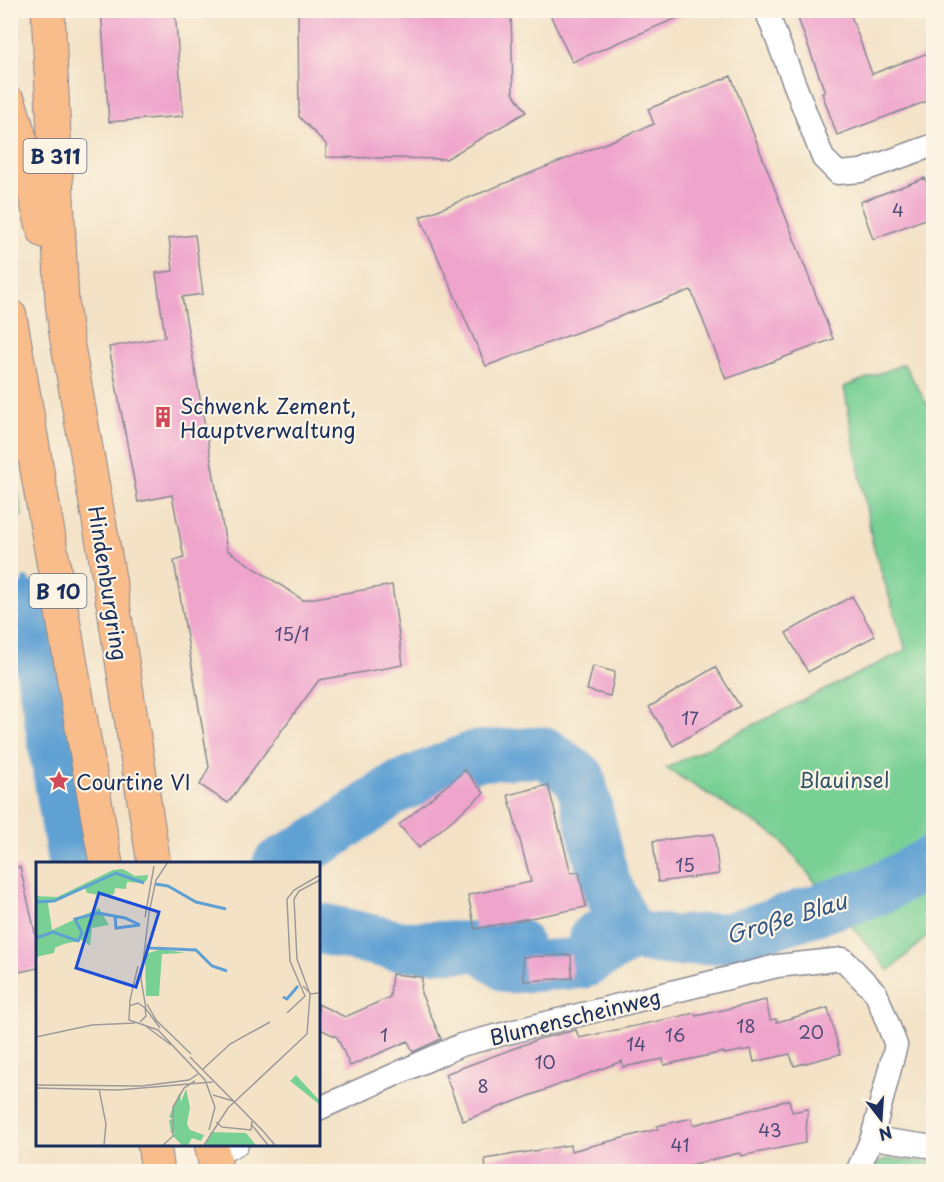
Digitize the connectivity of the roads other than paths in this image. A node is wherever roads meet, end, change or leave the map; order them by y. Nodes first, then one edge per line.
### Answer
1 (48, 10) edge
2 (766, 10) edge
3 (10, 104) edge
4 (933, 145) edge
5 (62, 302) junction
6 (10, 316) edge
7 (106, 862) edge
8 (154, 862) edge
9 (320, 1108) edge
10 (872, 1138) junction
11 (154, 1146) edge
12 (933, 1147) edge
13 (158, 1172) edge
14 (857, 1172) edge

1 - 5 highway, B 311
2 - 4 street
3 - 5 highway, B 10
5 - 8 highway, Hindenburgring / B 10
6 - 7 highway, B 10
9 - 10 street, Blumenscheinweg
10 - 12 street
10 - 14 street
11 - 13 highway

